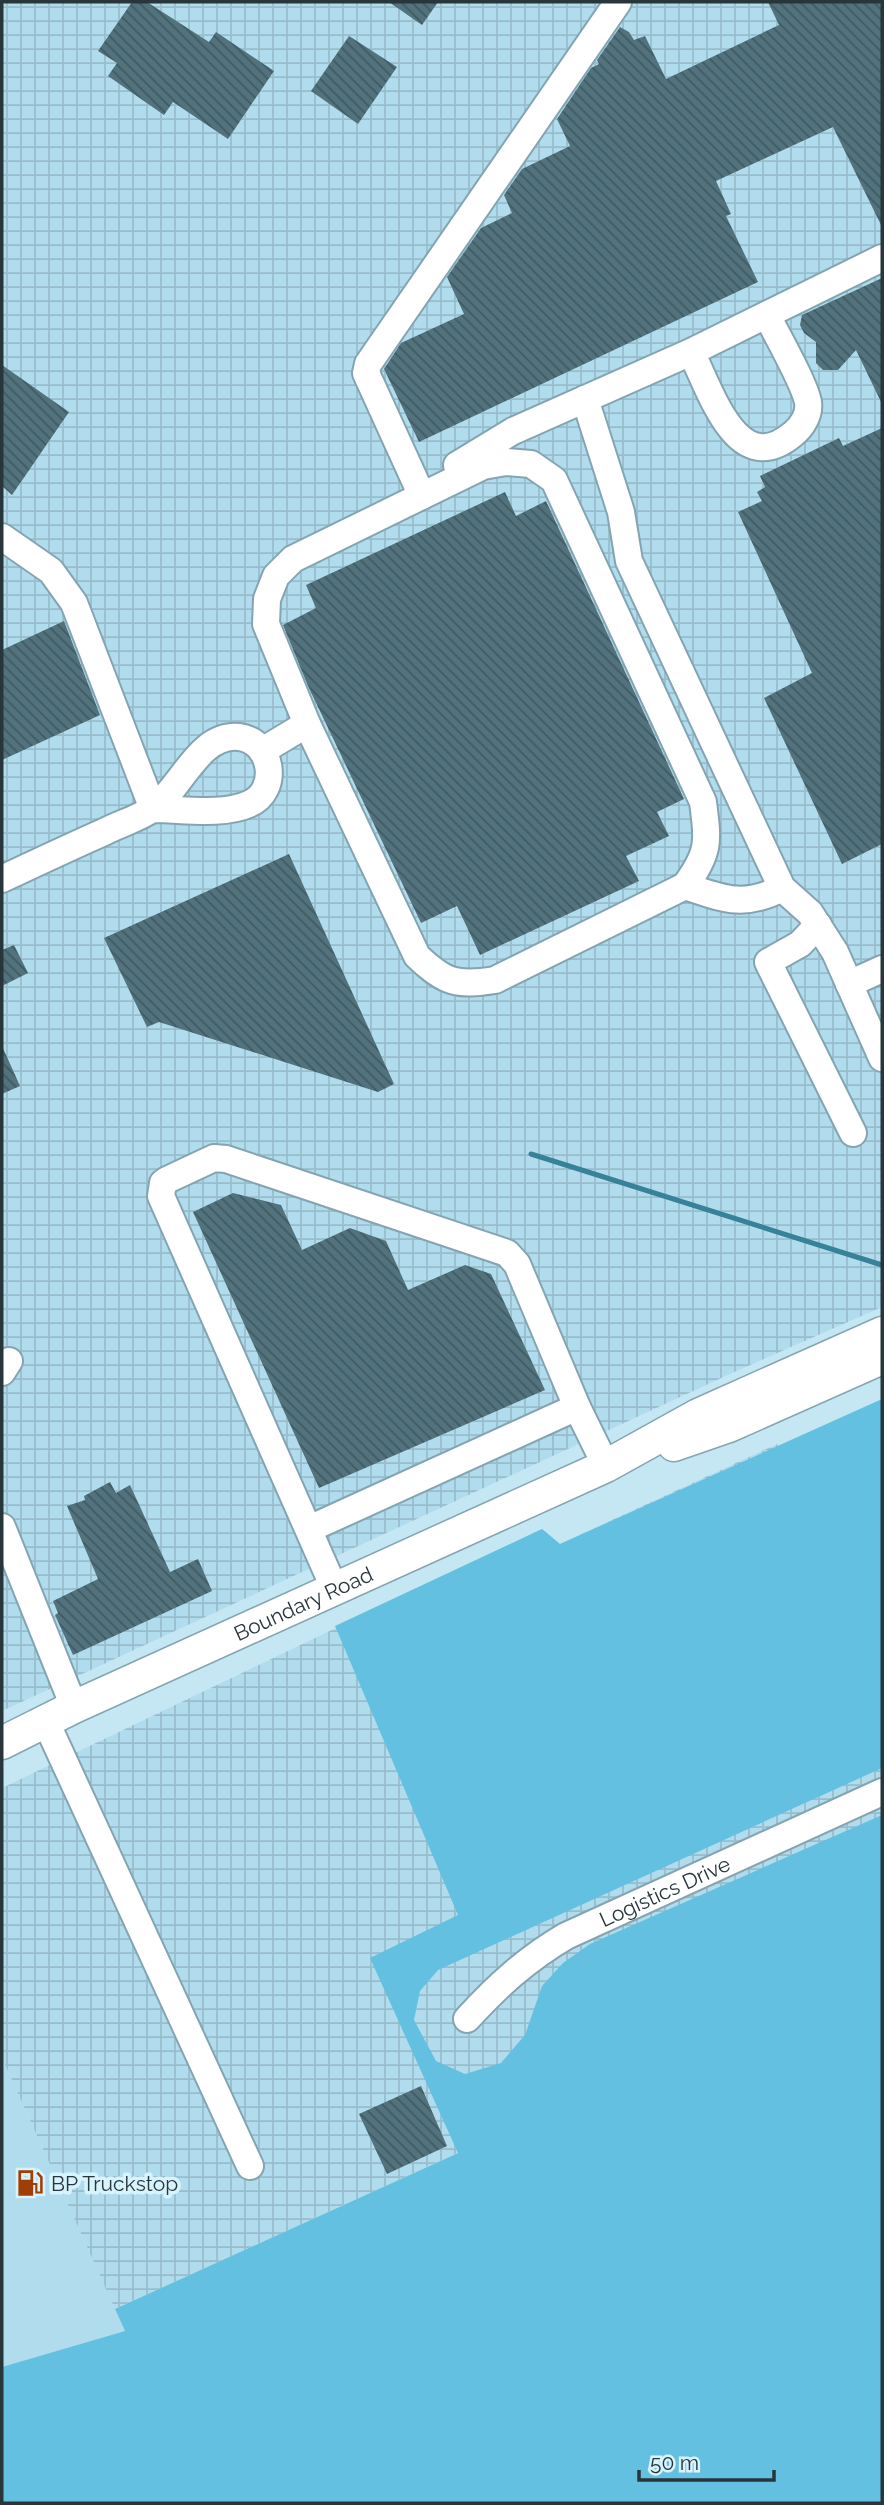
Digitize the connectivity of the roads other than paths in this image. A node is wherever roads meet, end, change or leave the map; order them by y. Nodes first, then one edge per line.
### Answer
1 (618, 2) edge
2 (882, 258) edge
3 (767, 315) junction
4 (691, 352) junction
5 (585, 399) junction
6 (422, 496) junction
7 (2, 537) edge
8 (307, 724) junction
9 (262, 751) junction
10 (153, 809) junction
11 (2, 878) edge
12 (685, 886) junction
13 (782, 888) junction
14 (818, 925) junction
15 (882, 969) edge
16 (849, 984) junction
17 (882, 1058) edge
18 (853, 1133) dead end
19 (882, 1333) edge
20 (882, 1358) edge
21 (577, 1407) junction
22 (606, 1466) junction
23 (2, 1527) edge
24 (309, 1529) junction
25 (335, 1590) junction
26 (74, 1707) junction
27 (46, 1722) junction
28 (2, 1743) edge
29 (882, 1792) edge
30 (467, 2019) dead end
31 (250, 2166) dead end

1 - 6 street
2 - 3 street
3 - 4 street
3 - 4 street
4 - 5 street
5 - 6 street
5 - 13 street
6 - 8 street
6 - 12 street
7 - 10 street
8 - 9 street
8 - 12 street
9 - 10 street
9 - 10 street
10 - 11 street
12 - 13 street
13 - 14 street
14 - 16 street
14 - 18 street
15 - 16 street
16 - 17 street
19 - 22 main road, Boundary Road
20 - 22 main road, Boundary Road
21 - 22 street
21 - 24 street
21 - 24 street
22 - 25 main road, Boundary Road
23 - 26 street
24 - 25 street
25 - 26 main road, Boundary Road
26 - 27 main road, Boundary Road
27 - 28 main road, Boundary Road
27 - 31 street
29 - 30 street, Logistics Drive

